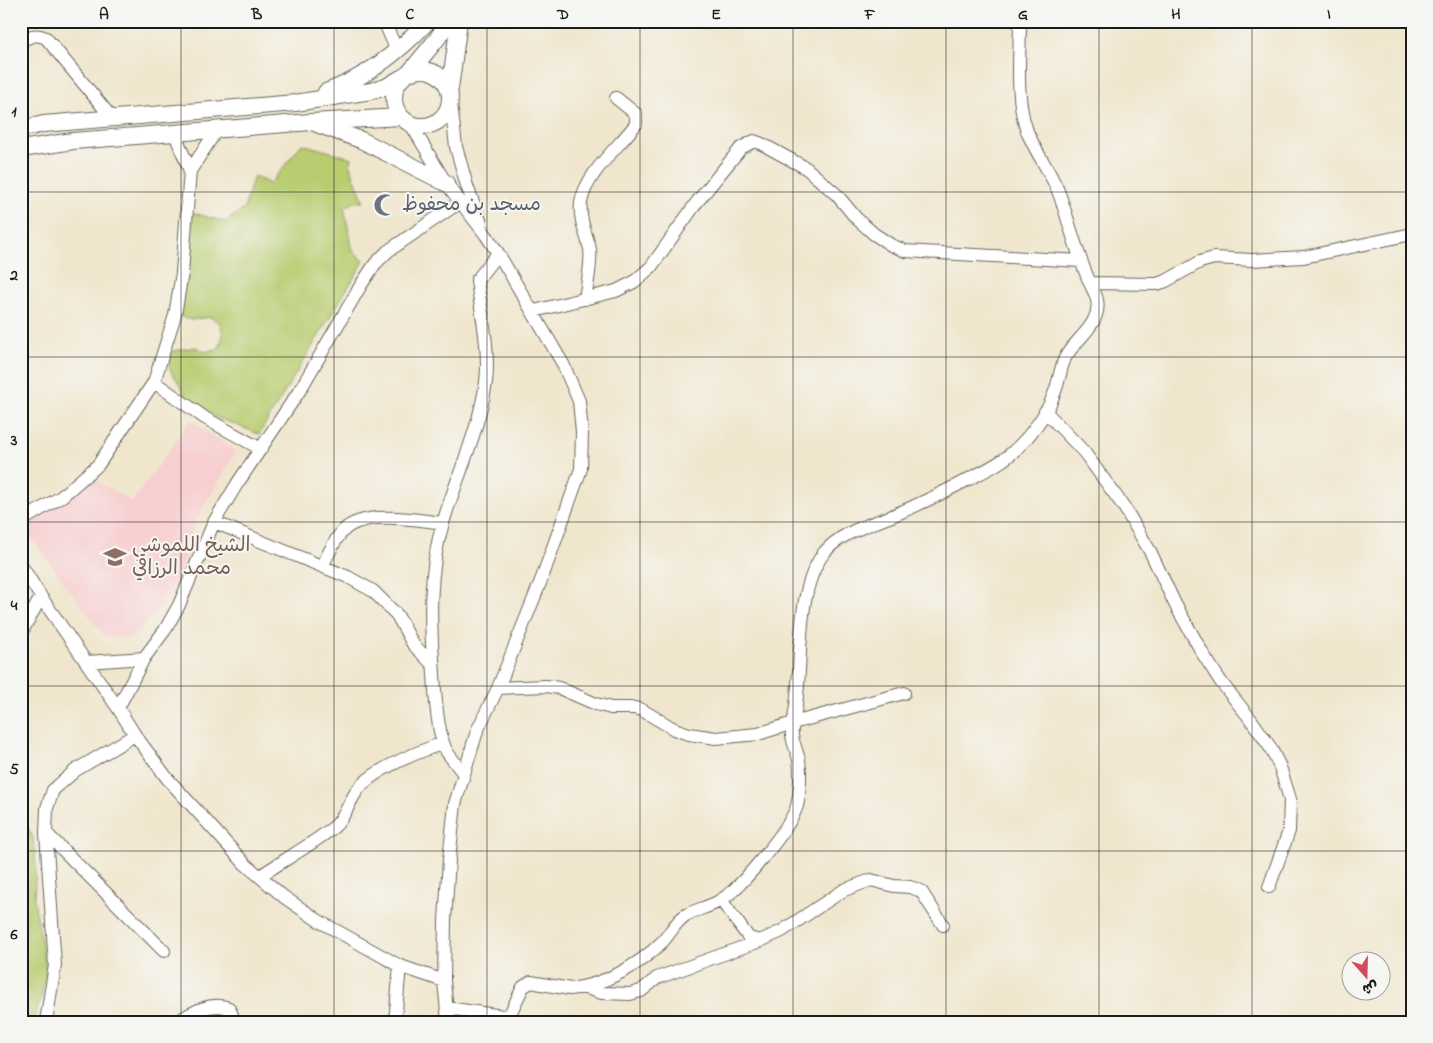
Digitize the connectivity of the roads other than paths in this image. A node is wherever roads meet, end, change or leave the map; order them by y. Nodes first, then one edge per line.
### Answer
1 (384, 21) edge
2 (428, 21) edge
3 (449, 21) edge
4 (459, 21) edge
5 (1020, 21) edge
6 (21, 41) edge
7 (398, 51) junction
8 (405, 76) junction
9 (450, 96) junction
10 (616, 98) dead end
11 (295, 103) junction
12 (112, 118) junction
13 (406, 120) junction
14 (310, 122) junction
15 (21, 129) edge
16 (216, 131) junction
17 (175, 134) junction
18 (21, 149) edge
19 (190, 171) junction
20 (446, 183) junction
21 (460, 202) junction
22 (1412, 234) edge
23 (486, 235) junction
24 (498, 253) junction
25 (1081, 261) junction
26 (1090, 283) junction
27 (585, 299) junction
28 (534, 312) junction
29 (154, 382) junction
30 (1045, 411) junction
31 (261, 449) junction
32 (21, 521) edge
33 (214, 522) junction
34 (443, 523) junction
35 (21, 566) edge
36 (322, 566) junction
37 (41, 597) junction
38 (21, 633) edge
39 (144, 658) junction
40 (86, 662) junction
41 (433, 665) junction
42 (498, 688) junction
43 (904, 693) dead end
44 (118, 708) junction
45 (793, 723) junction
46 (135, 735) junction
47 (443, 743) junction
48 (463, 773) junction
49 (46, 832) junction
50 (260, 876) junction
51 (1269, 887) dead end
52 (721, 900) junction
53 (943, 925) dead end
54 (760, 941) junction
55 (164, 951) dead end
56 (400, 966) junction
57 (444, 981) junction
58 (583, 987) junction
59 (447, 1008) junction
60 (46, 1022) edge
61 (177, 1022) edge
62 (235, 1022) edge
63 (396, 1022) edge
64 (448, 1022) edge

1 - 7 street
2 - 7 main road
3 - 8 main road
4 - 9 main road
5 - 25 street
6 - 12 street
7 - 11 main road
8 - 9 main road
8 - 11 main road
8 - 13 main road
9 - 13 main road
9 - 23 street
10 - 27 street
11 - 12 main road
12 - 15 main road
13 - 14 main road
13 - 20 street
14 - 16 main road
14 - 20 main road
16 - 17 main road
16 - 19 street
17 - 18 main road
17 - 19 street
19 - 29 street
20 - 21 street
21 - 23 street
21 - 31 street
22 - 26 street
23 - 24 street
24 - 28 street
24 - 34 street
25 - 26 street
25 - 27 street
26 - 30 street
27 - 28 street
28 - 42 street
29 - 31 street
29 - 32 street
30 - 45 street
30 - 51 street
31 - 33 street
33 - 36 street
33 - 39 street
34 - 36 street
34 - 41 street
35 - 37 street
36 - 41 street
37 - 38 street
37 - 40 street
39 - 40 street
39 - 44 street
40 - 44 street
41 - 47 street
42 - 45 street
42 - 48 street
43 - 45 street
44 - 46 street
45 - 52 street
46 - 49 street
46 - 50 street
47 - 48 street
47 - 50 street
48 - 57 street
49 - 55 street
49 - 60 street
50 - 56 street
52 - 54 street
52 - 58 street
53 - 54 street
54 - 58 street
56 - 57 street
56 - 63 street
57 - 59 street
58 - 59 street
59 - 64 street
61 - 62 street

